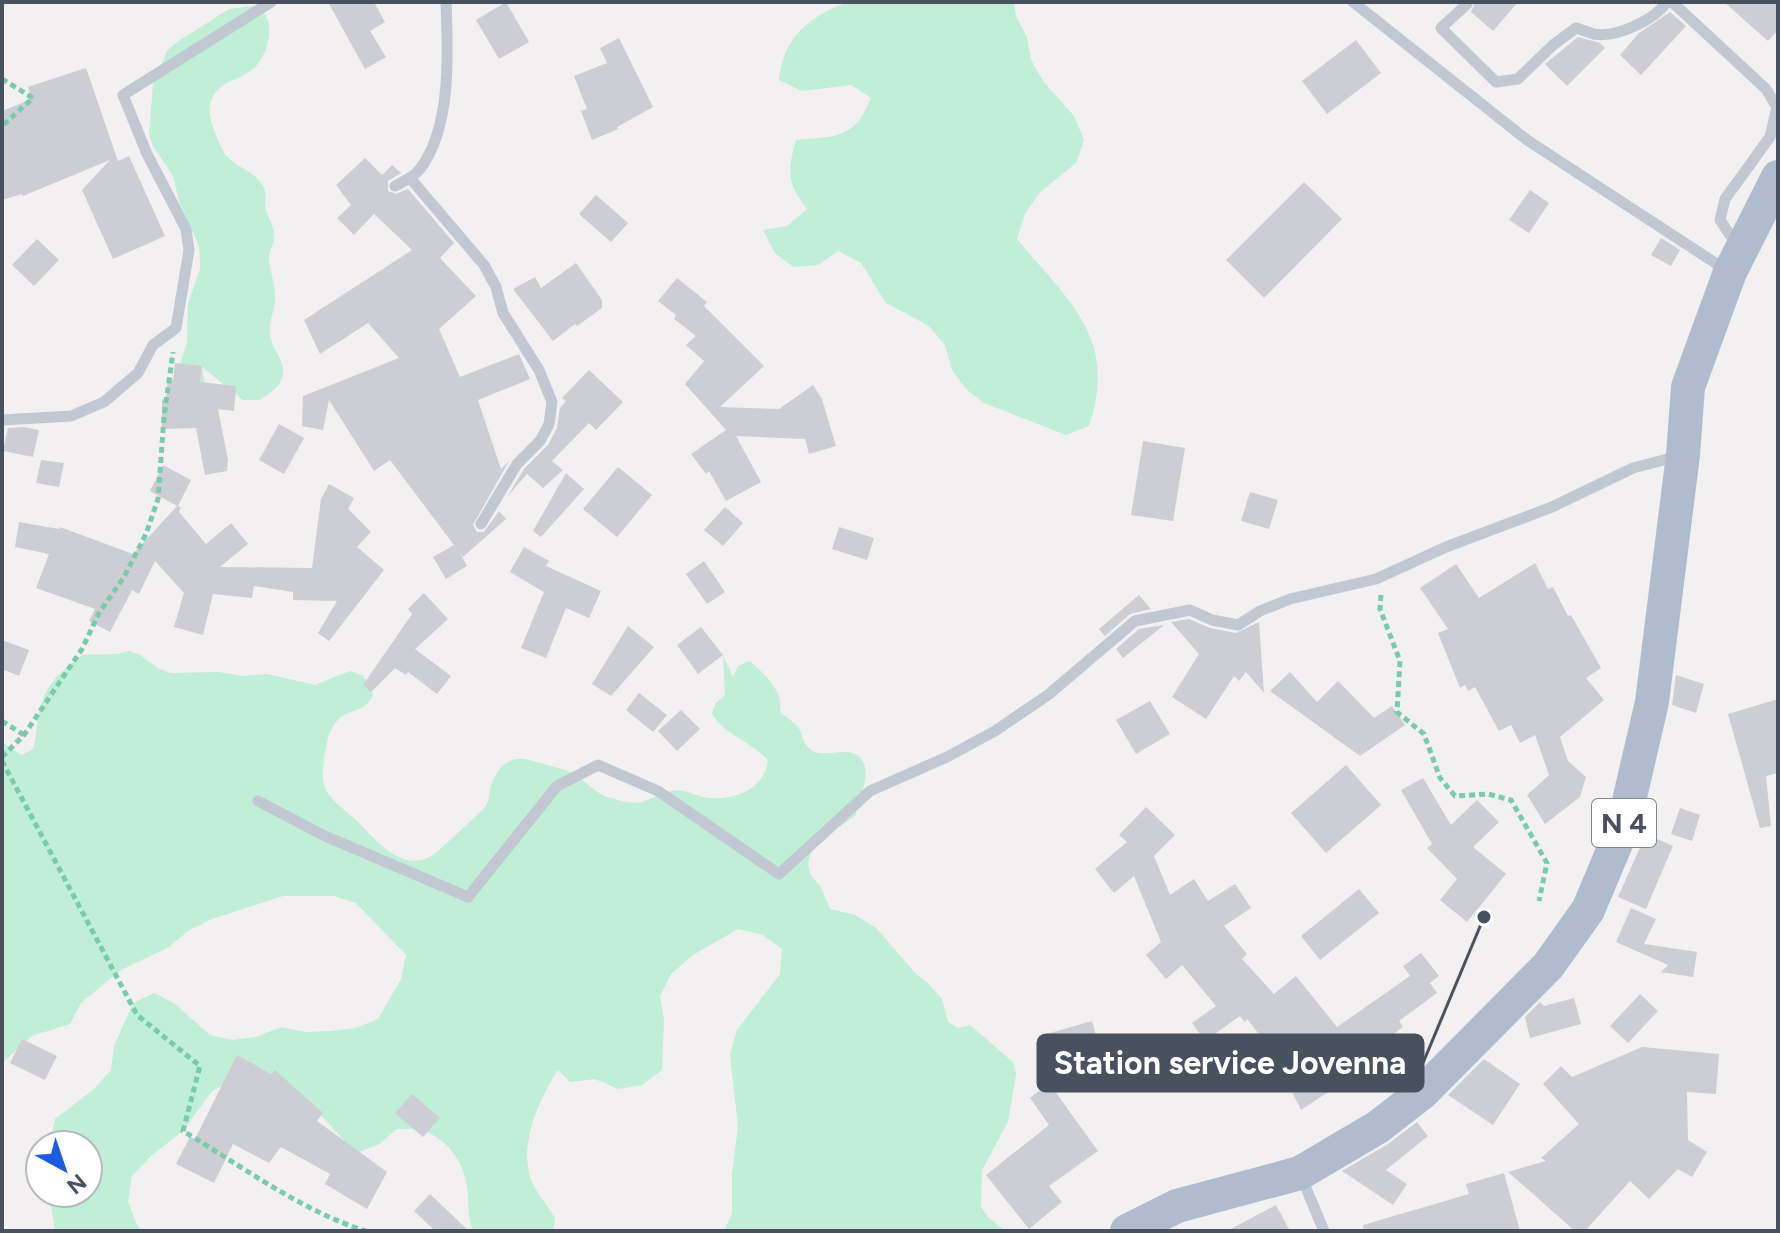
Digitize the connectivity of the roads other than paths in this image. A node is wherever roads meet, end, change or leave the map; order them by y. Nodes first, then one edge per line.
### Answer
1 (271, 2) edge
2 (446, 2) edge
3 (1353, 2) edge
4 (1670, 2) edge
5 (1467, 4) edge
6 (410, 178) junction
7 (1777, 182) edge
8 (395, 186) dead end
9 (1738, 258) junction
10 (2, 420) edge
11 (1683, 455) junction
12 (481, 524) dead end
13 (258, 801) dead end
14 (1300, 1173) junction
15 (1127, 1231) edge
16 (1324, 1231) edge

1 - 10 lane
2 - 6 lane
3 - 9 lane
4 - 5 lane
4 - 9 lane
6 - 8 lane
6 - 12 lane
7 - 9 main road, N 4
9 - 11 main road, N 4
11 - 13 lane
11 - 14 main road, N 4
14 - 15 main road, N 4
14 - 16 lane

